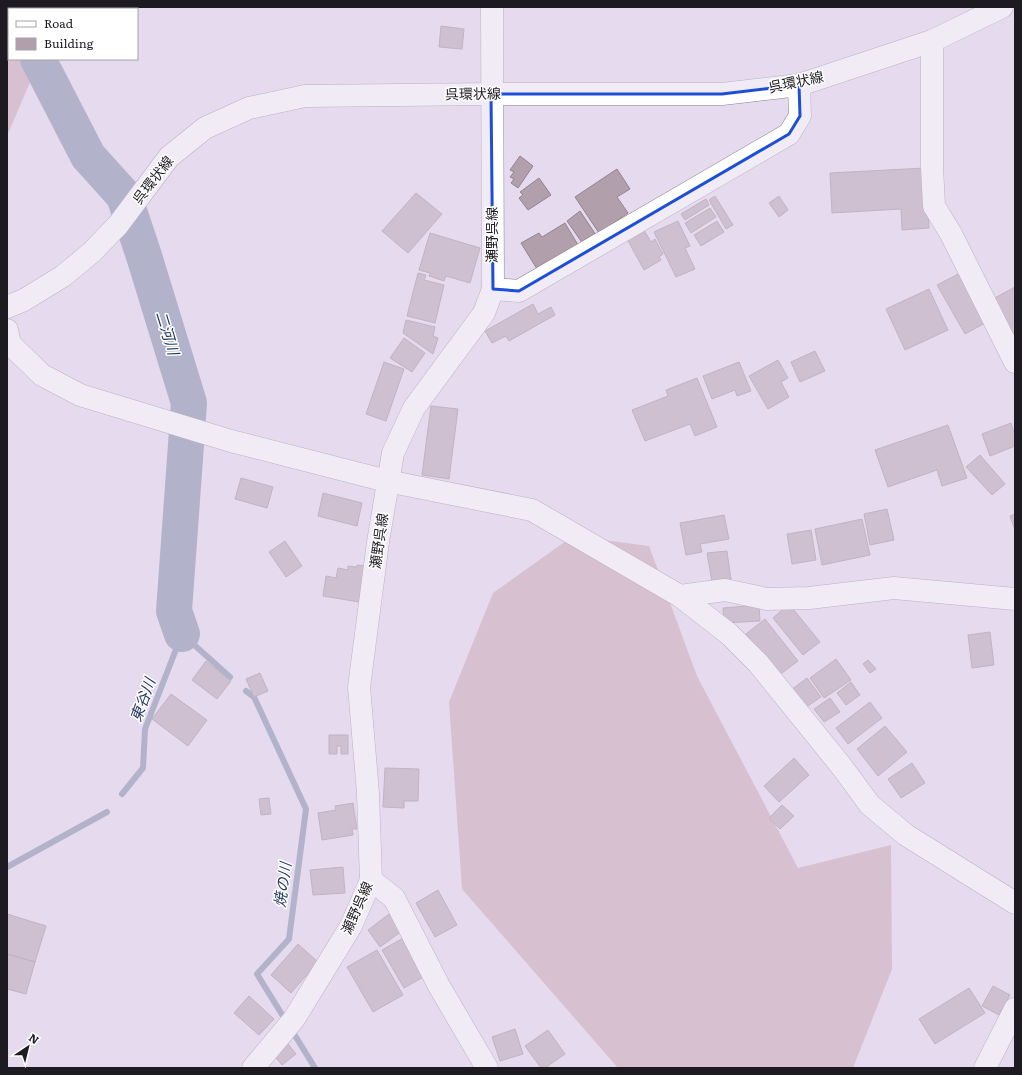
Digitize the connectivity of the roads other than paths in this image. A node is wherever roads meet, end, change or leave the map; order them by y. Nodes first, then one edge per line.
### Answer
1 (492, 7) edge
2 (1002, 7) edge
3 (932, 41) junction
4 (799, 84) junction
5 (491, 94) junction
6 (493, 289) junction
7 (7, 307) edge
8 (7, 330) edge
9 (1015, 362) edge
10 (387, 481) junction
11 (680, 596) junction
12 (1015, 600) edge
13 (371, 880) junction
14 (1015, 903) edge
15 (1015, 1009) edge
16 (253, 1068) edge
17 (487, 1068) edge
18 (985, 1068) edge

1 - 5 street, 瀬野呉線
2 - 3 street, 呉環状線
3 - 4 street, 呉環状線
3 - 9 street
4 - 5 street, 呉環状線
4 - 6 street
5 - 6 street, 瀬野呉線
5 - 7 street, 呉環状線
6 - 10 street, 瀬野呉線
8 - 10 street
10 - 11 street
10 - 13 street, 瀬野呉線
11 - 12 street
11 - 14 street
13 - 16 street, 瀬野呉線
13 - 17 street
15 - 18 street

